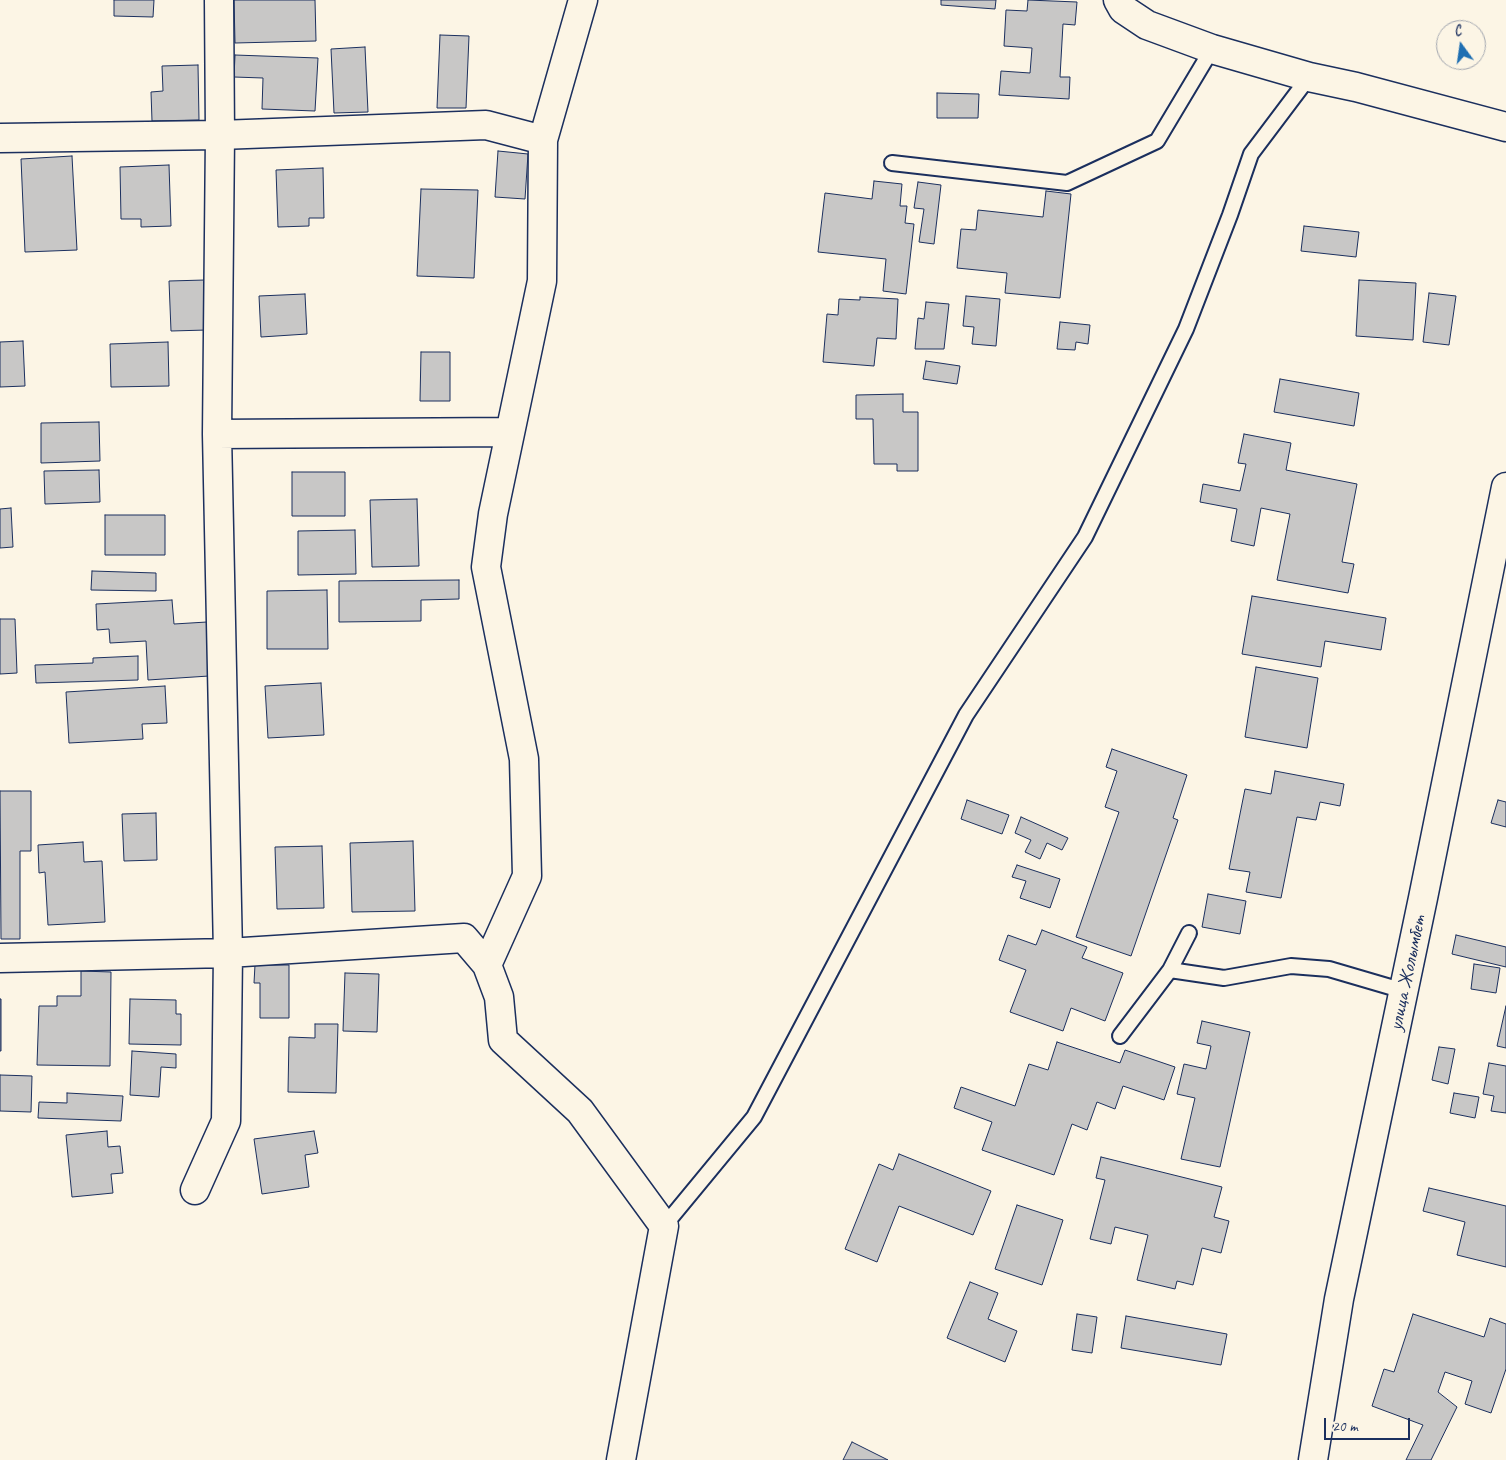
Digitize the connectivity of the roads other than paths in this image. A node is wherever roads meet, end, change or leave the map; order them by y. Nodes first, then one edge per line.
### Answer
1 (219, 0) edge
2 (584, 0) edge
3 (1118, 0) edge
4 (1212, 49) junction
5 (1309, 77) junction
6 (1506, 127) edge
7 (220, 135) junction
8 (0, 138) edge
9 (543, 140) junction
10 (892, 163) dead end
11 (510, 432) junction
12 (217, 434) junction
13 (1506, 487) edge
14 (1189, 932) dead end
15 (228, 953) junction
16 (0, 958) edge
17 (487, 964) junction
18 (1170, 970) junction
19 (1404, 991) junction
20 (1120, 1036) dead end
21 (195, 1190) dead end
22 (664, 1226) junction
23 (621, 1460) edge
24 (1313, 1460) edge

1 - 7 street
2 - 9 street
3 - 4 street
4 - 5 street
4 - 10 lane
5 - 6 street
5 - 22 lane
7 - 8 street
7 - 9 street
7 - 12 street
9 - 11 street
11 - 12 street
11 - 17 street
12 - 15 street
13 - 19 street, улица Жолымбет
14 - 18 lane
15 - 16 street
15 - 17 street
15 - 21 street
17 - 22 street
18 - 19 lane
18 - 20 lane
19 - 24 street, улица Жолымбет
22 - 23 street

